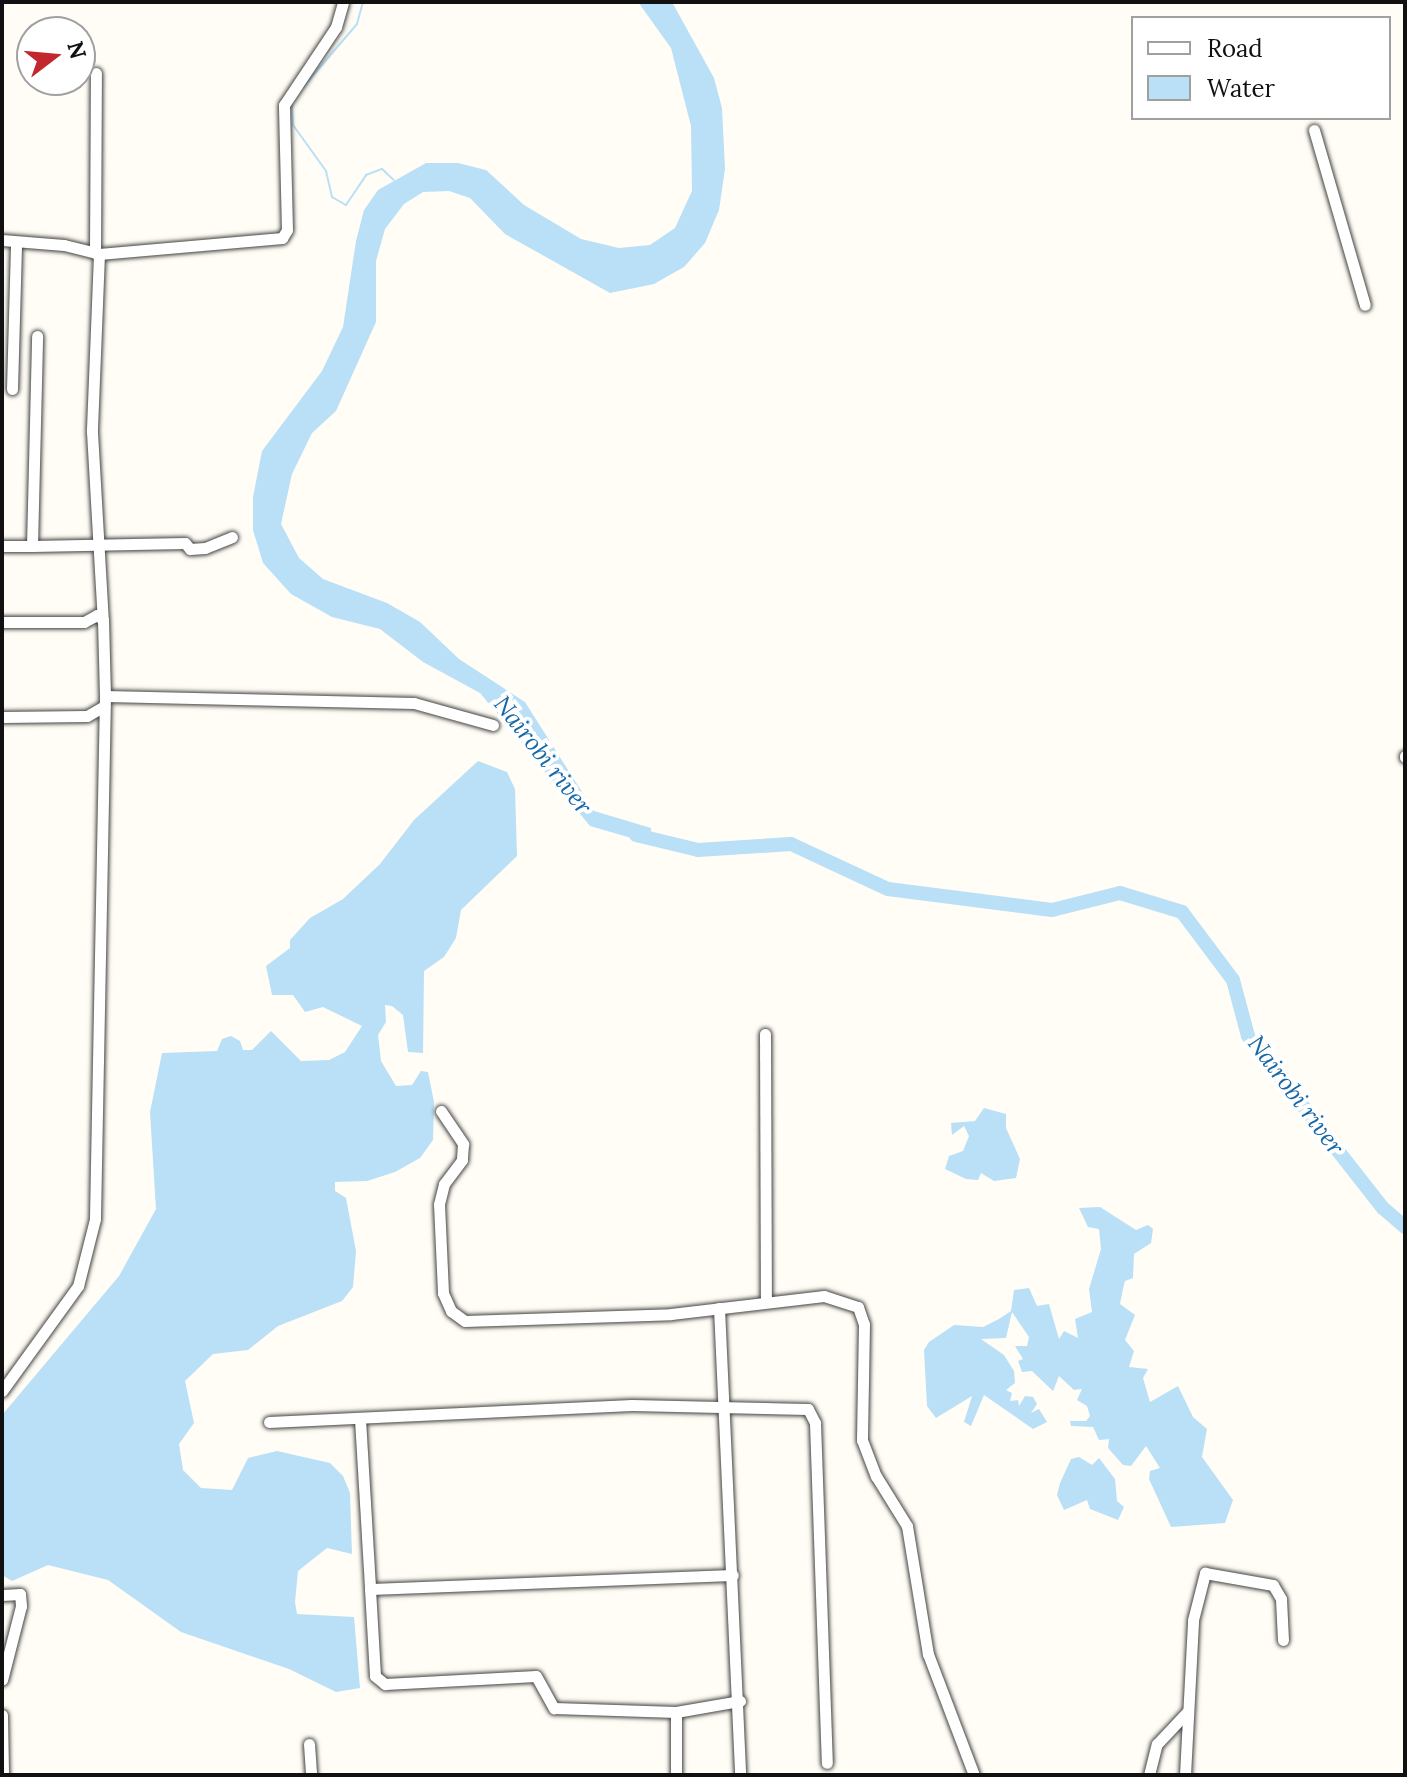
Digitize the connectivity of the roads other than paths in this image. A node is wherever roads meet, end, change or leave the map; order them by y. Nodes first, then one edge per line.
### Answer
1 (343, 2) edge
2 (96, 73) dead end
3 (1314, 130) dead end
4 (2, 240) edge
5 (16, 242) junction
6 (97, 254) junction
7 (1365, 305) dead end
8 (37, 336) dead end
9 (12, 389) dead end
10 (232, 537) dead end
11 (2, 546) edge
12 (32, 546) junction
13 (100, 547) junction
14 (103, 620) junction
15 (2, 622) edge
16 (105, 701) junction
17 (2, 717) edge
18 (493, 725) dead end
19 (765, 1034) dead end
20 (441, 1111) dead end
21 (766, 1302) junction
22 (719, 1308) junction
23 (2, 1391) edge
24 (723, 1405) junction
25 (360, 1419) junction
26 (269, 1422) dead end
27 (733, 1575) junction
28 (370, 1589) junction
29 (2, 1595) edge
30 (1283, 1640) dead end
31 (2, 1680) edge
32 (740, 1701) junction
33 (1189, 1711) junction
34 (676, 1712) junction
35 (2, 1715) edge
36 (309, 1744) dead end
37 (827, 1763) dead end
38 (3, 1775) edge
39 (311, 1775) edge
40 (676, 1775) edge
41 (740, 1775) edge
42 (974, 1775) edge
43 (1149, 1775) edge
44 (1185, 1775) edge

1 - 6 street
2 - 6 street
3 - 7 street
4 - 5 street
5 - 6 street
5 - 9 street
6 - 13 street
8 - 12 street
10 - 13 street
11 - 12 street
12 - 13 street
13 - 14 street
14 - 15 street
14 - 16 street
16 - 17 street
16 - 18 street
16 - 23 street
19 - 21 street
20 - 22 street
21 - 22 street
21 - 42 street
22 - 24 street
24 - 25 street
24 - 27 street
24 - 37 street
25 - 26 street
25 - 28 street
27 - 28 street
27 - 32 street
28 - 34 street
29 - 31 street
30 - 33 street
32 - 34 street
32 - 41 street
33 - 43 street
33 - 44 street
34 - 40 street
35 - 38 street
36 - 39 street

